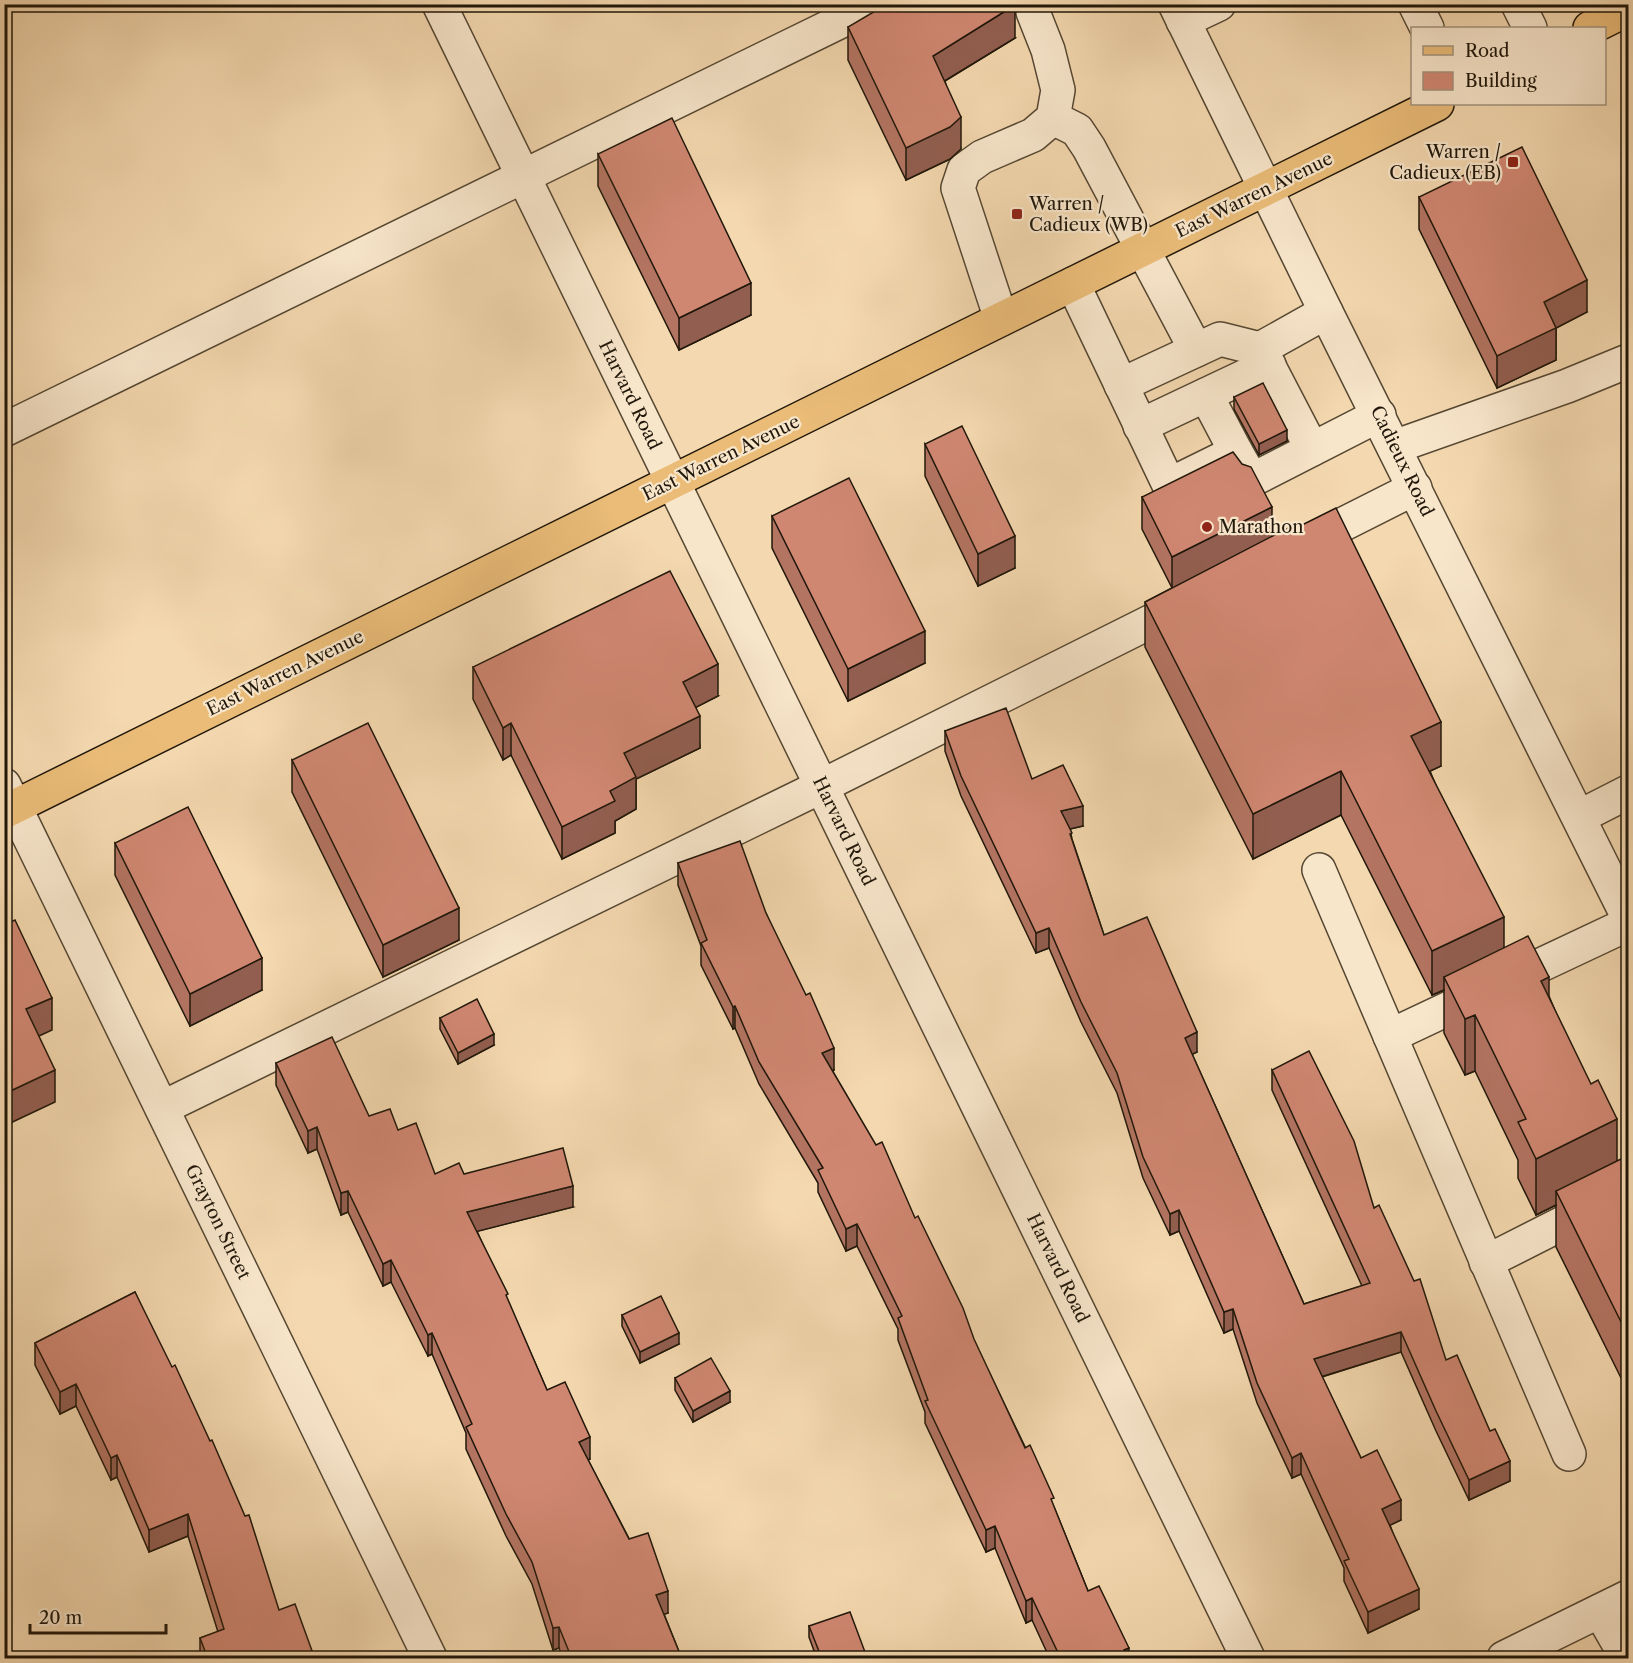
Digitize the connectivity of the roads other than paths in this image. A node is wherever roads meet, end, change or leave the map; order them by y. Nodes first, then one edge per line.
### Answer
1 (439, 4) edge
2 (876, 4) edge
3 (1033, 4) edge
4 (1220, 4) edge
5 (1415, 4) edge
6 (1518, 4) edge
7 (1629, 9) edge
8 (1179, 13) edge
9 (1426, 27) edge
10 (1530, 27) edge
11 (1592, 27) edge
12 (1435, 105) edge
13 (1053, 118) junction
14 (523, 177) junction
15 (1265, 189) junction
16 (1144, 249) junction
17 (1073, 284) junction
18 (1326, 312) junction
19 (1001, 319) junction
20 (1196, 350) junction
21 (1265, 357) junction
22 (1629, 361) edge
23 (1121, 385) junction
24 (1206, 395) junction
25 (1379, 415) junction
26 (1140, 426) junction
27 (4, 430) edge
28 (1394, 447) junction
29 (1312, 449) junction
30 (1236, 452) junction
31 (673, 482) junction
32 (1415, 488) junction
33 (1278, 557) edge
34 (1214, 589) edge
35 (822, 786) junction
36 (1629, 792) edge
37 (8, 802) edge
38 (1579, 817) junction
39 (1320, 870) dead end
40 (1629, 917) edge
41 (1629, 924) edge
42 (1390, 1036) junction
43 (162, 1108) junction
44 (1629, 1190) edge
45 (1486, 1262) junction
46 (1569, 1454) dead end
47 (1614, 1604) edge
48 (430, 1659) edge
49 (1248, 1659) edge
50 (1504, 1659) edge
51 (1627, 1659) edge

1 - 14 street, Harvard Road
2 - 14 street
3 - 13 street
4 - 8 street
5 - 9 street
6 - 10 street
7 - 11 main road
8 - 15 street, Cadieux Road
12 - 15 main road, East Warren Avenue
13 - 16 street
13 - 19 street
14 - 27 street
14 - 31 street, Harvard Road
15 - 16 main road, East Warren Avenue
15 - 18 street, Cadieux Road
16 - 17 main road, East Warren Avenue
16 - 20 street
17 - 19 main road, East Warren Avenue
17 - 23 street
18 - 21 street
18 - 25 street, Cadieux Road
19 - 31 main road, East Warren Avenue
20 - 21 street
20 - 23 street
21 - 24 street
21 - 29 street
22 - 28 street
23 - 26 street
24 - 26 street
24 - 30 street
25 - 28 street, Cadieux Road
25 - 29 street
26 - 30 street
28 - 32 street, Cadieux Road
29 - 30 street
31 - 35 street, Harvard Road
31 - 37 main road, East Warren Avenue
32 - 33 street
32 - 38 street, Cadieux Road
34 - 35 street
35 - 43 street
35 - 49 street, Harvard Road
36 - 38 street
37 - 43 street, Grayton Street
38 - 40 street, Cadieux Road
39 - 42 street
41 - 42 street
42 - 45 street
43 - 48 street, Grayton Street
44 - 45 street
45 - 46 street
47 - 50 street
47 - 51 street

